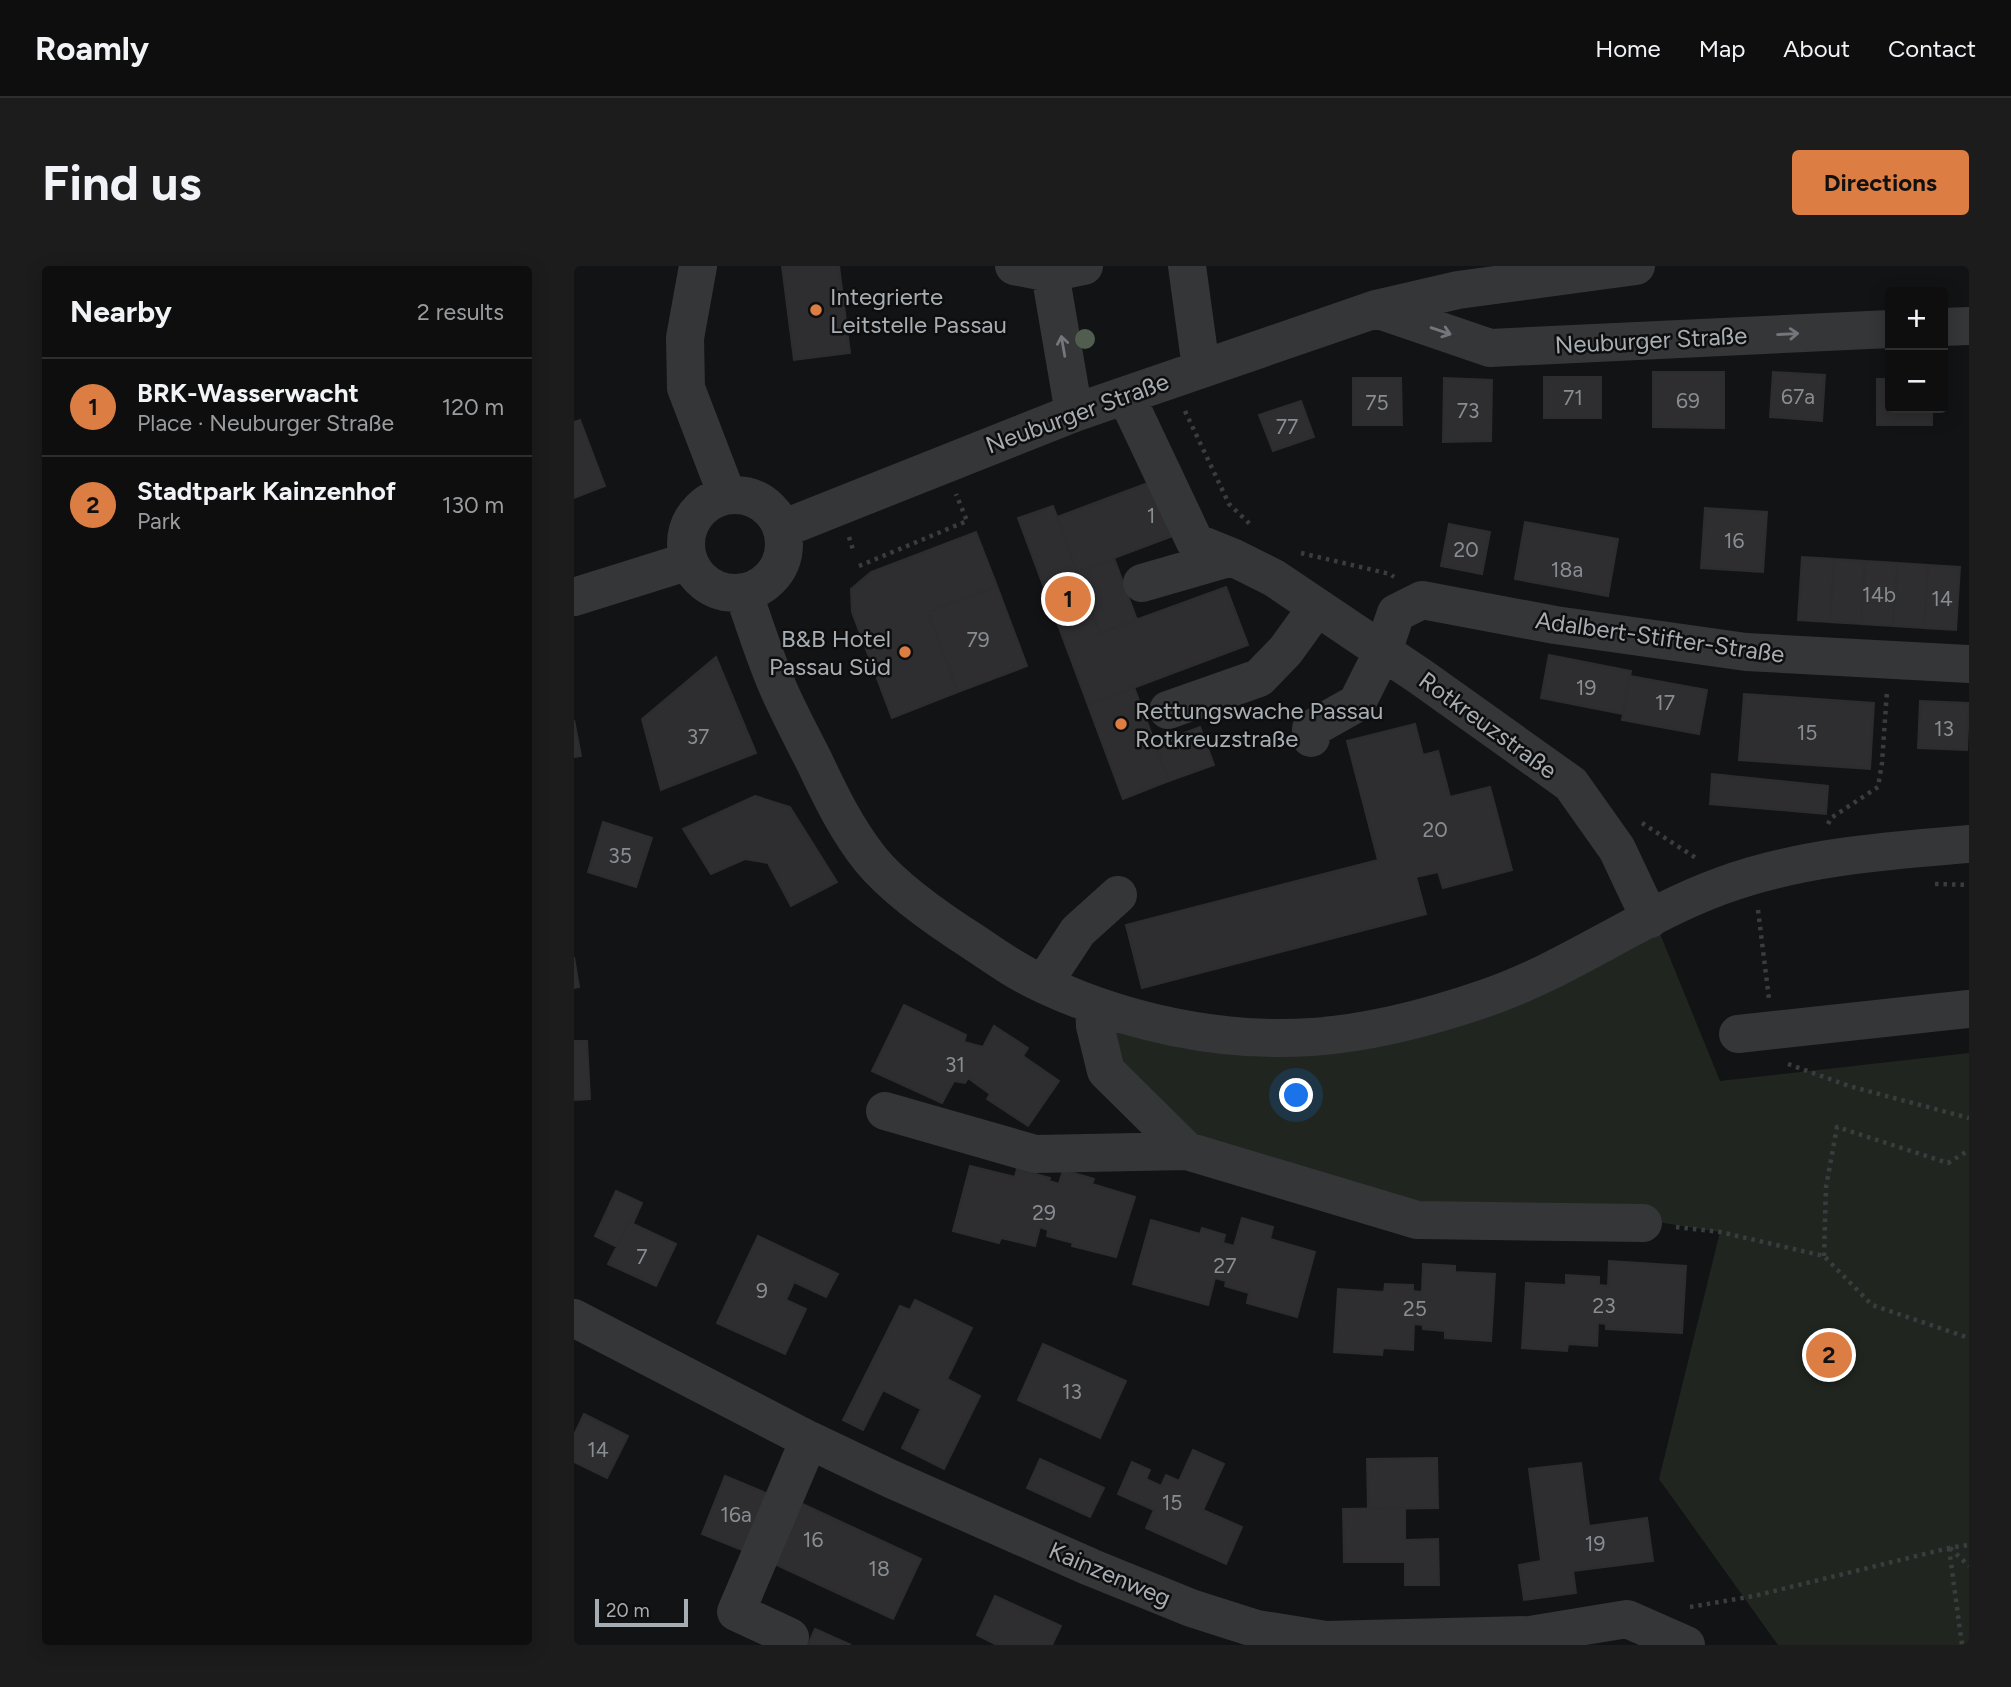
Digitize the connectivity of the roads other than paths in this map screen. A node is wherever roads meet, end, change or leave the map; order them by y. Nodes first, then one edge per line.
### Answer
1 (1187, 266) edge
2 (1636, 266) edge
3 (695, 268) edge
4 (1049, 268) edge
5 (1450, 278) edge
6 (1376, 309) junction
7 (1969, 326) edge
8 (1948, 327) edge
9 (1885, 329) edge
10 (1185, 374) junction
11 (1126, 396) junction
12 (1074, 413) junction
13 (727, 495) junction
14 (782, 529) junction
15 (1245, 545) junction
16 (689, 561) junction
17 (1142, 583) dead end
18 (743, 592) junction
19 (574, 597) edge
20 (1317, 607) junction
21 (1383, 651) junction
22 (1969, 664) edge
23 (1168, 710) dead end
24 (1311, 738) dead end
25 (1969, 845) edge
26 (1118, 895) dead end
27 (1650, 919) junction
28 (1043, 984) junction
29 (1094, 1005) junction
30 (1969, 1009) edge
31 (1759, 1032) road end
32 (885, 1111) dead end
33 (1187, 1151) junction
34 (1643, 1223) road end
35 (574, 1318) edge
36 (809, 1440) junction
37 (1682, 1627) edge
38 (790, 1637) dead end

1 - 10 street
2 - 5 street, Neuburger Straße
3 - 13 street
12 -> 4 street
5 - 6 street, Neuburger Straße
6 -> 9 street, Neuburger Straße
6 - 10 street, Neuburger Straße
7 - 8 street
10 - 11 street, Neuburger Straße
11 - 12 street, Neuburger Straße
11 - 15 street, Rotkreuzstraße
12 - 14 street, Neuburger Straße
13 - 14 street
13 - 16 street
14 - 18 street
15 - 17 street
15 - 20 street, Rotkreuzstraße
16 - 18 street
16 - 19 street
18 - 28 street
20 - 21 street, Rotkreuzstraße
20 - 23 street
21 - 22 street, Adalbert-Stifter-Straße
21 - 24 street
21 - 27 street, Rotkreuzstraße
25 - 27 street
26 - 28 street
27 - 29 street
28 - 29 street
29 - 33 street
30 - 31 street
32 - 33 street
33 - 34 street
35 - 36 street, Kainzenweg
36 - 37 street, Kainzenweg
36 - 38 street

